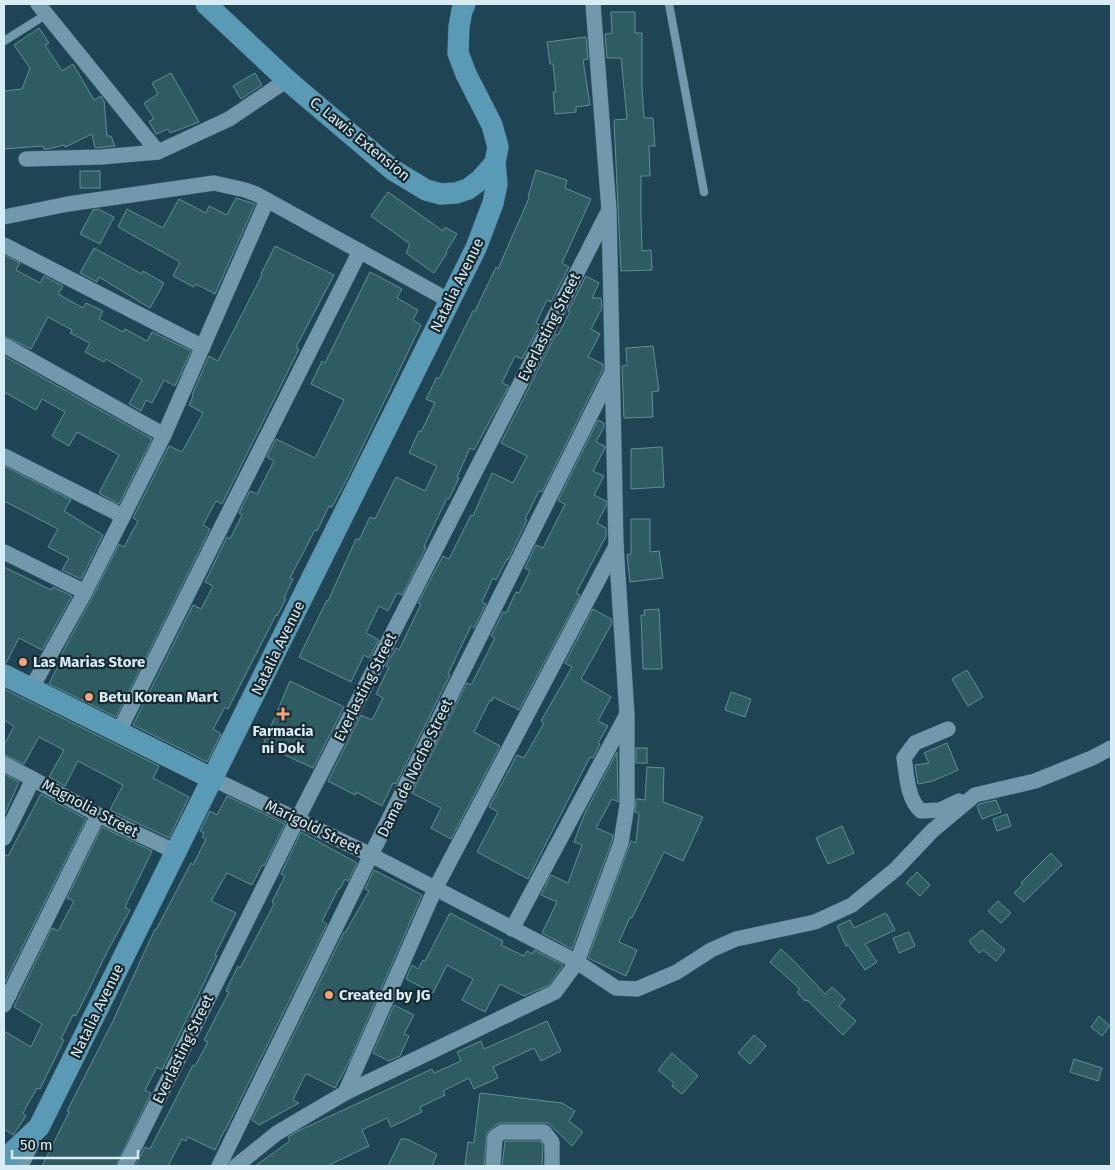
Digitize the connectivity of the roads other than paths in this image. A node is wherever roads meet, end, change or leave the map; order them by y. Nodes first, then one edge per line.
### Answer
1 (466, 4) edge
2 (593, 4) edge
3 (669, 4) edge
4 (213, 5) edge
5 (42, 9) edge
6 (4, 41) edge
7 (287, 80) junction
8 (158, 152) junction
9 (26, 159) dead end
10 (496, 163) junction
11 (704, 192) dead end
12 (267, 200) junction
13 (609, 210) junction
14 (4, 217) edge
15 (4, 245) edge
16 (360, 251) junction
17 (450, 301) junction
18 (4, 345) edge
19 (203, 347) junction
20 (612, 370) junction
21 (164, 435) junction
22 (4, 456) edge
23 (123, 516) junction
24 (616, 545) junction
25 (4, 552) edge
26 (85, 592) junction
27 (4, 675) edge
28 (31, 689) junction
29 (627, 715) junction
30 (948, 729) dead end
31 (118, 733) junction
32 (1111, 748) edge
33 (4, 764) edge
34 (33, 779) junction
35 (213, 779) junction
36 (975, 795) junction
37 (98, 815) junction
38 (298, 818) junction
39 (4, 838) edge
40 (176, 852) junction
41 (371, 855) junction
42 (434, 889) junction
43 (512, 929) junction
44 (576, 962) junction
45 (4, 1005) edge
46 (345, 1093) junction
47 (39, 1127) junction
48 (4, 1160) edge
49 (21, 1166) edge
50 (125, 1166) edge
51 (219, 1166) edge
52 (236, 1166) edge
53 (493, 1166) edge
54 (552, 1166) edge

1 - 10 street
2 - 13 street
3 - 11 lane
4 - 7 street, C. Lawis Extension
5 - 6 lane
5 - 8 street
7 - 8 street
7 - 10 street, C. Lawis Extension
8 - 9 street
10 - 17 street, Natalia Avenue
12 - 14 street
12 - 16 street
12 - 19 street
13 - 20 street
13 - 38 street, Everlasting Street
15 - 19 street
16 - 17 street
16 - 31 street
17 - 35 street, Natalia Avenue
18 - 21 street
19 - 21 street
20 - 24 street
20 - 41 street, Dama de Noche Street
21 - 23 street
22 - 23 street
23 - 26 street
24 - 29 street
24 - 42 street
25 - 26 street
26 - 28 street
27 - 28 street, Marigold Street
28 - 31 street, Marigold Street
29 - 43 street
29 - 44 street
30 - 36 street
31 - 35 street, Marigold Street
32 - 36 street
33 - 34 street, Magnolia Street
34 - 37 street, Magnolia Street
34 - 39 street
35 - 38 street, Marigold Street
35 - 40 street, Natalia Avenue
36 - 44 street, Marigold Street
37 - 40 street, Magnolia Street
37 - 45 street
38 - 41 street, Marigold Street
38 - 50 street, Everlasting Street
40 - 47 street, Natalia Avenue
41 - 42 street, Marigold Street
41 - 51 street, Dama de Noche Street
42 - 43 street, Marigold Street
42 - 46 street
43 - 44 street, Marigold Street
44 - 46 street
46 - 52 street
47 - 48 street
47 - 49 street
53 - 54 street

